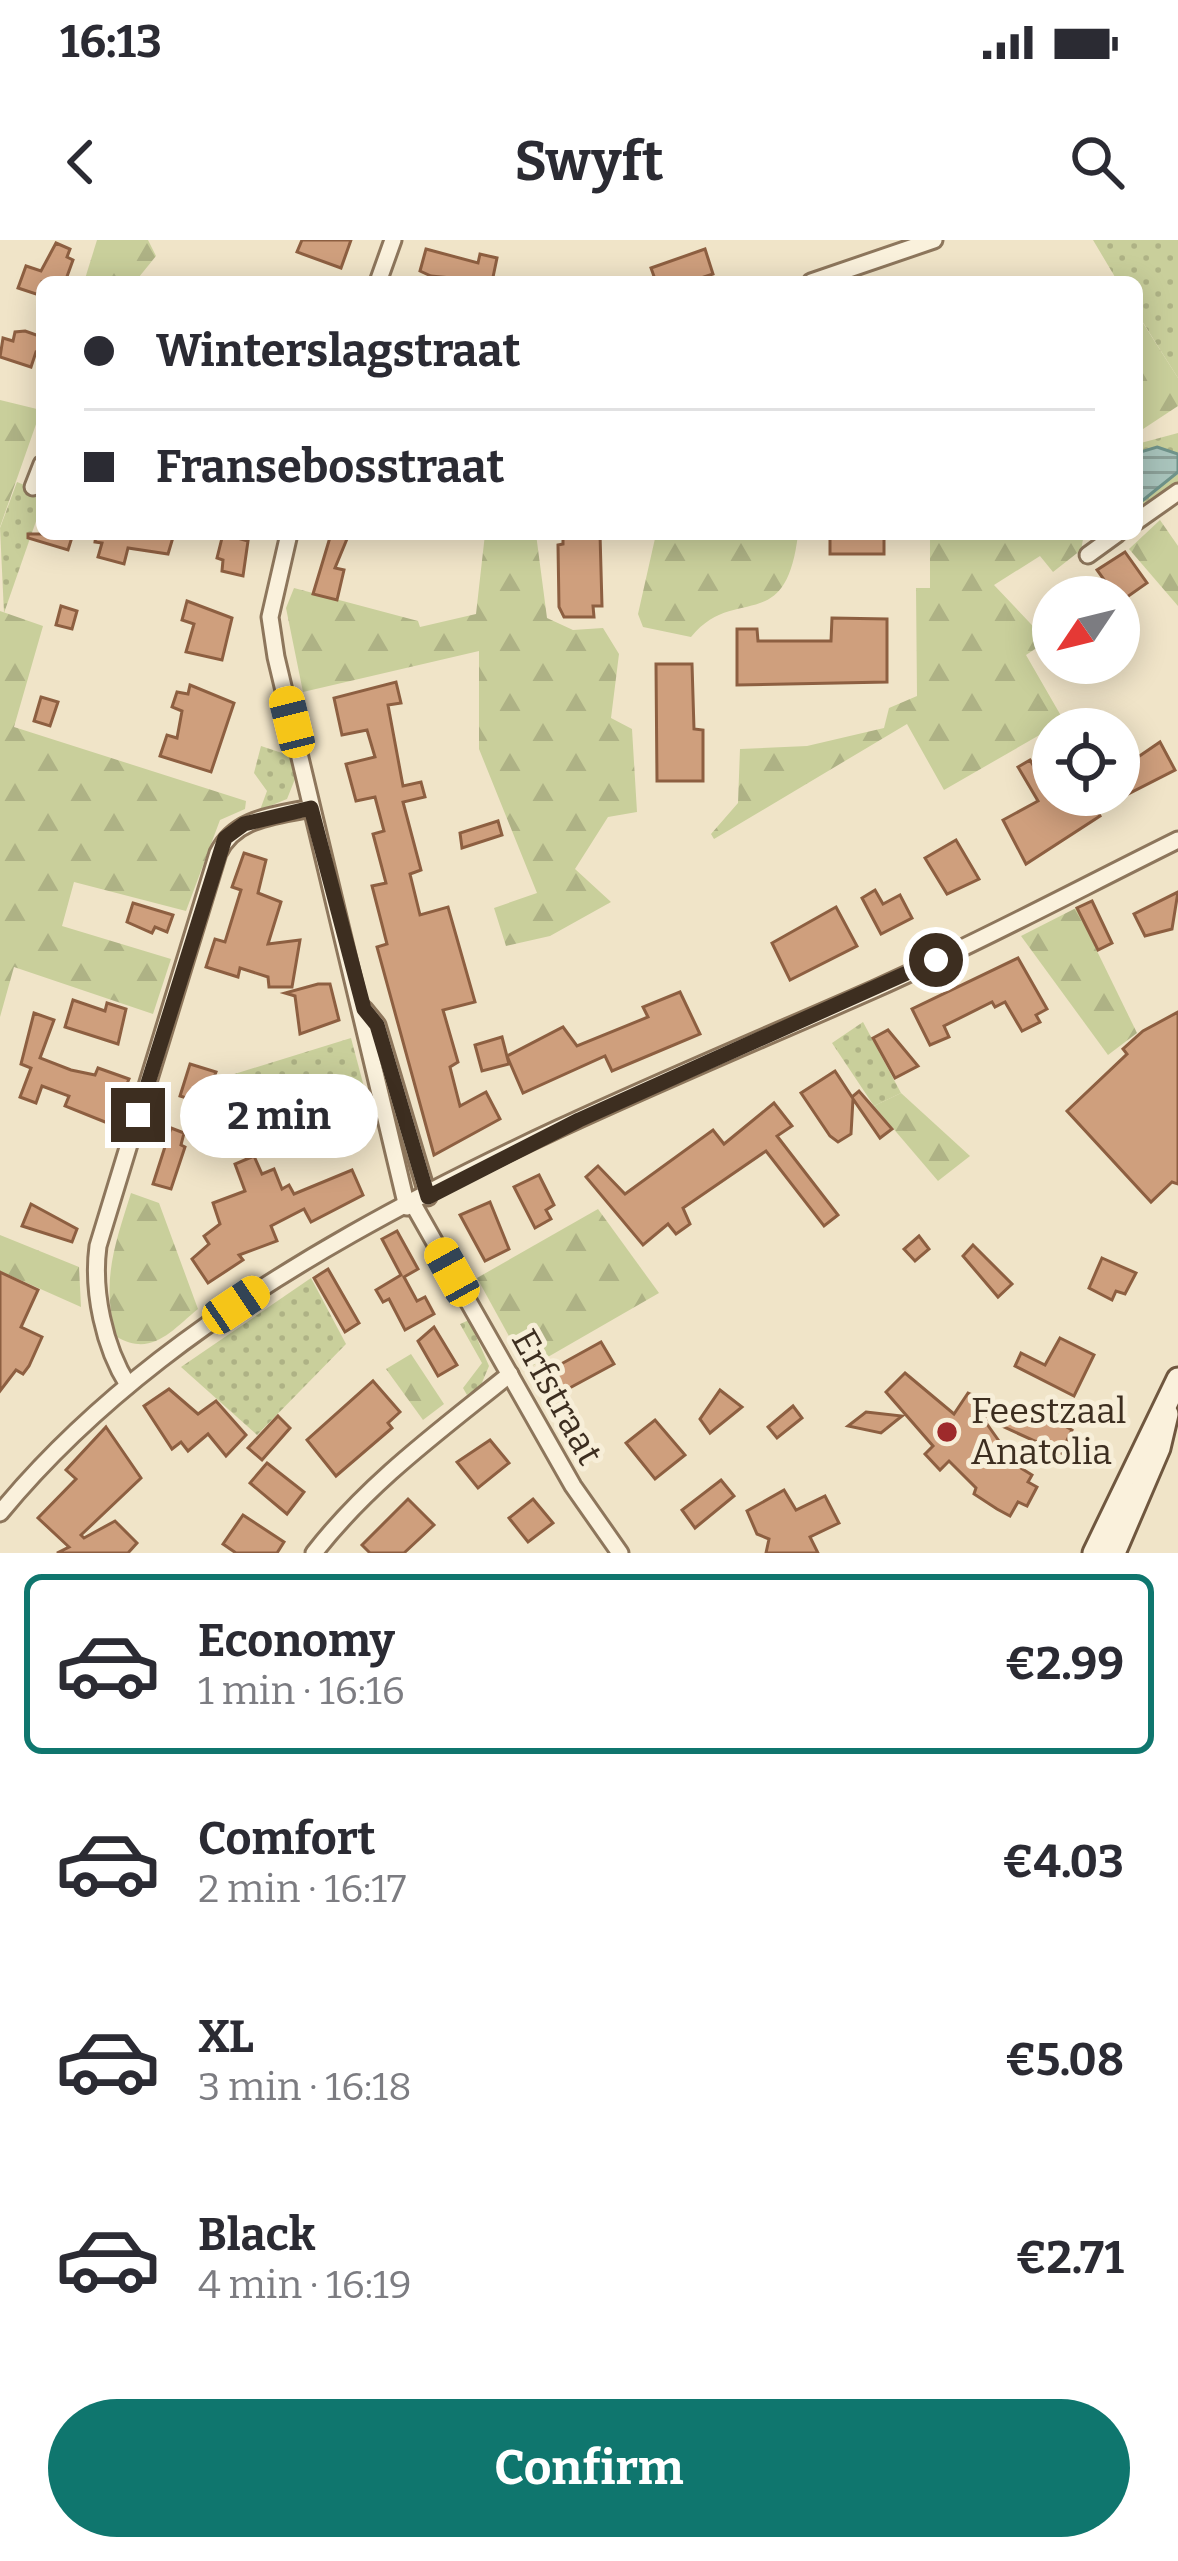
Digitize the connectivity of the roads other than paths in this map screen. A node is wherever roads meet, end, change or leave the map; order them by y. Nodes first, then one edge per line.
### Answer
1 (393, 240) edge
2 (934, 240) edge
3 (380, 276) edge
4 (829, 276) edge
5 (36, 479) edge
6 (33, 487) dead end
7 (1178, 492) edge
8 (1143, 516) edge
9 (288, 540) edge
10 (1109, 540) edge
11 (1088, 555) dead end
12 (311, 808) junction
13 (1178, 840) edge
14 (416, 1202) junction
15 (510, 1374) junction
16 (128, 1385) junction
17 (1174, 1388) edge
18 (1164, 1430) edge
19 (0, 1514) edge
20 (314, 1553) edge
21 (620, 1553) edge
22 (1094, 1553) edge
23 (1114, 1553) edge

1 - 3 street
2 - 4 street
5 - 6 street
7 - 8 street
9 - 12 street, Erfstraat
10 - 11 street
12 - 14 street, Erfstraat
12 - 16 street
13 - 14 street
14 - 15 street, Erfstraat
14 - 16 street
15 - 20 street
15 - 21 street, Erfstraat
16 - 19 street
17 - 18 street
18 - 22 street
18 - 23 street

